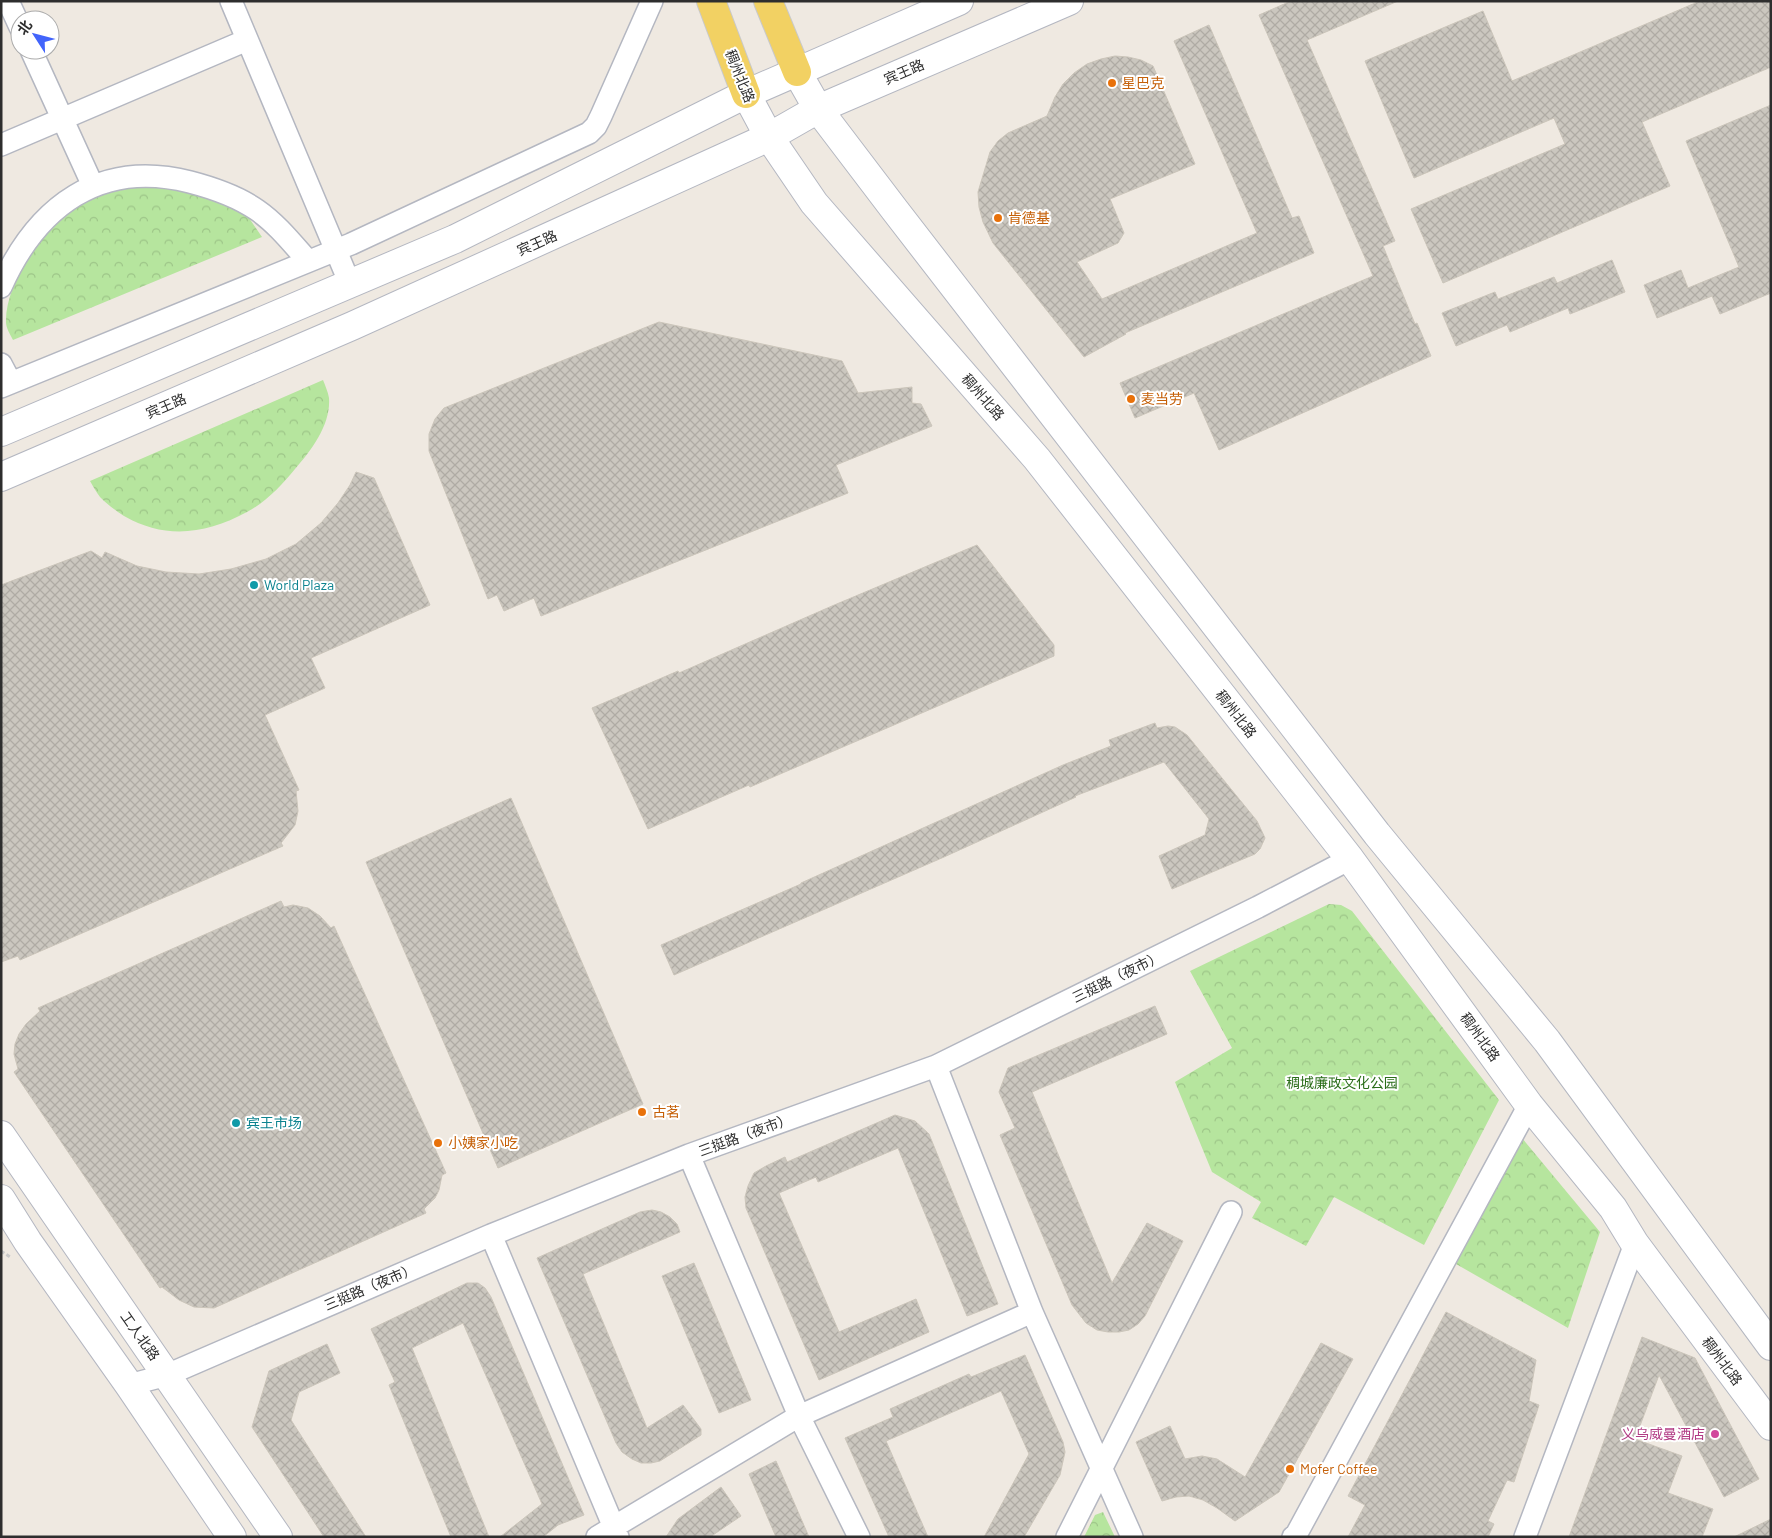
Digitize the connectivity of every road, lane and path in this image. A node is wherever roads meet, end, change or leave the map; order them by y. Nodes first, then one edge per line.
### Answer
1 (231, 1) edge
2 (652, 1) edge
3 (711, 1) edge
4 (768, 1) edge
5 (960, 1) edge
6 (1069, 1) edge
7 (248, 40) junction
8 (35, 60) edge
9 (796, 72) junction
10 (746, 94) junction
11 (818, 109) junction
12 (62, 119) junction
13 (769, 137) junction
14 (1, 144) edge
15 (93, 186) junction
16 (335, 250) junction
17 (308, 261) junction
18 (350, 284) junction
19 (1, 287) edge
20 (4, 378) edge
21 (1, 432) edge
22 (1, 476) edge
23 (1350, 859) junction
24 (936, 1066) junction
25 (1529, 1105) junction
26 (1, 1135) edge
27 (689, 1155) junction
28 (1, 1199) edge
29 (1231, 1212) dead end
30 (491, 1235) junction
31 (1635, 1244) junction
32 (1, 1251) edge
33 (12, 1259) dead end
34 (1032, 1312) junction
35 (1771, 1346) edge
36 (167, 1374) junction
37 (129, 1385) junction
38 (799, 1416) junction
39 (1771, 1426) edge
40 (1101, 1468) junction
41 (609, 1533) edge
42 (232, 1537) edge
43 (278, 1537) edge
44 (860, 1537) edge
45 (1067, 1537) edge
46 (1132, 1537) edge
47 (1293, 1537) edge
48 (1525, 1537) edge

1 - 7 street
2 - 16 street
3 - 10 main road, 稠州北路
4 - 9 main road
5 - 9 main road
6 - 11 main road, 宾王路
7 - 12 street
7 - 16 street
8 - 12 street
9 - 10 main road
9 - 11 main road
10 - 13 main road, 稠州北路
10 - 18 main road
11 - 13 main road, 宾王路
11 - 35 main road
12 - 14 street
12 - 15 street
13 - 22 main road, 宾王路
13 - 23 main road, 稠州北路
15 - 17 street
15 - 19 street
16 - 17 street
16 - 18 street
17 - 20 street
18 - 21 main road
23 - 24 street, 三挺路（夜市）
23 - 25 main road, 稠州北路
24 - 27 street, 三挺路（夜市）
24 - 34 street
25 - 31 main road, 稠州北路
25 - 47 street
26 - 36 main road, 工人北路
27 - 30 street, 三挺路（夜市）
27 - 38 street
28 - 37 main road
29 - 40 street
30 - 36 street, 三挺路（夜市）
30 - 41 street
31 - 39 main road, 稠州北路
31 - 48 street
32 - 33 path
34 - 38 street
34 - 40 street
36 - 37 street, 三挺路（夜市）
36 - 43 main road, 工人北路
37 - 42 main road
38 - 41 street
38 - 44 street
40 - 45 street
40 - 46 street

